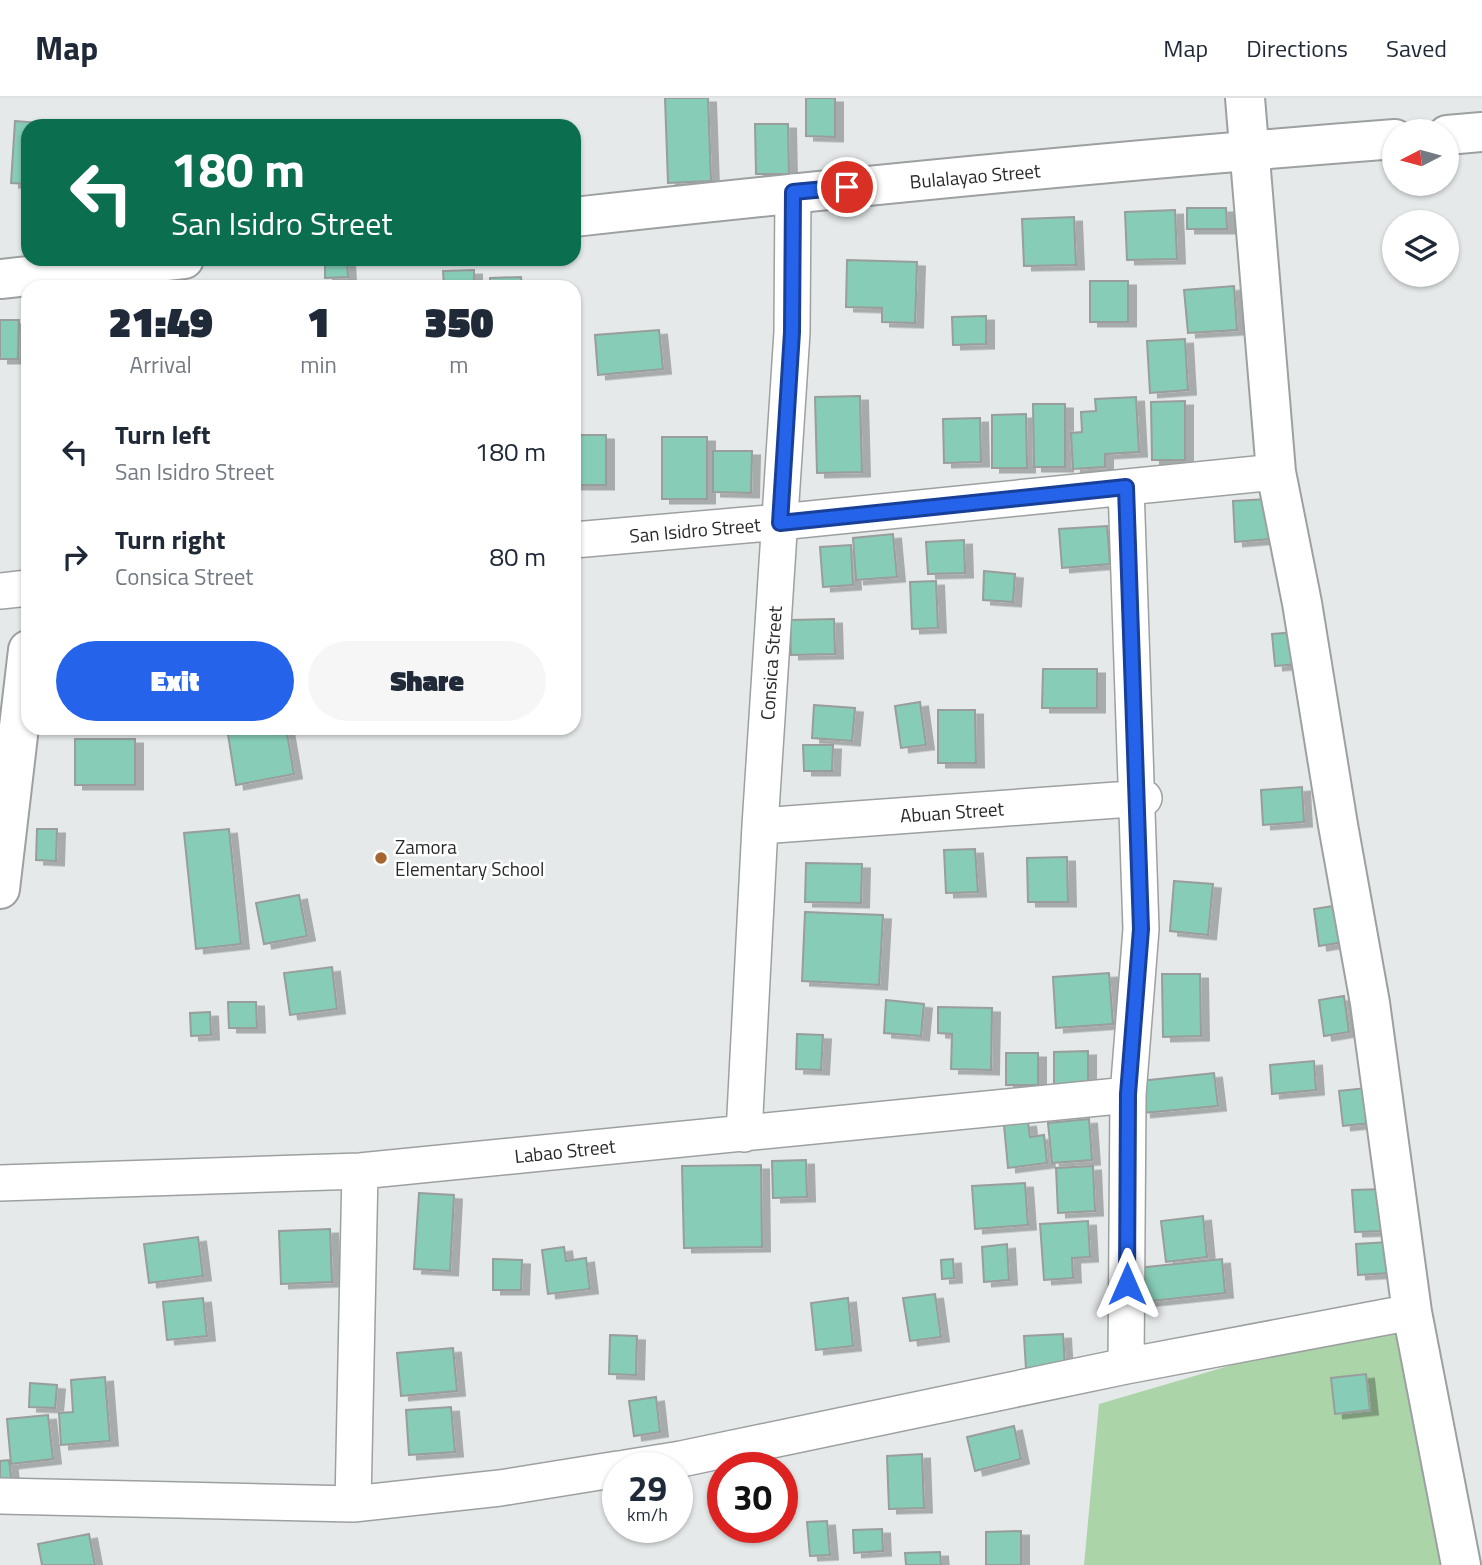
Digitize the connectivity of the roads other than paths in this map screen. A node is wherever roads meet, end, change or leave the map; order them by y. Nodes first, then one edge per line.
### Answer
1 (1245, 98) edge
2 (1482, 132) edge
3 (1460, 134) edge
4 (1382, 140) edge
5 (1250, 150) junction
6 (793, 192) junction
7 (581, 215) edge
8 (138, 266) edge
9 (0, 279) edge
10 (47, 280) edge
11 (1276, 472) junction
12 (1126, 487) junction
13 (780, 523) junction
14 (581, 539) edge
15 (21, 589) edge
16 (0, 591) edge
17 (21, 710) edge
18 (1141, 799) junction
19 (760, 826) junction
20 (0, 889) edge
21 (1128, 1094) junction
22 (744, 1134) junction
23 (360, 1171) junction
24 (0, 1183) edge
25 (1412, 1312) junction
26 (1126, 1366) junction
27 (693, 1456) edge
28 (602, 1472) edge
29 (0, 1496) edge
30 (353, 1504) junction
31 (1461, 1565) edge

1 - 5 street
2 - 3 street
4 - 5 street, Bulalayao Street
5 - 6 street, Bulalayao Street
5 - 11 street
6 - 7 street, Bulalayao Street
6 - 13 street, Consica Street
8 - 10 street
9 - 10 street
11 - 12 street, San Isidro Street
11 - 25 street
12 - 13 street, San Isidro Street
12 - 18 street
13 - 14 street, San Isidro Street
13 - 19 street, Consica Street
15 - 16 street
17 - 20 street
18 - 19 street, Abuan Street
18 - 21 street
19 - 22 street, Consica Street
21 - 22 street, Labao Street
21 - 26 street
22 - 23 street, Labao Street
23 - 24 street, Labao Street
23 - 30 street
25 - 26 street
25 - 31 street
26 - 27 street
28 - 30 street
29 - 30 street

